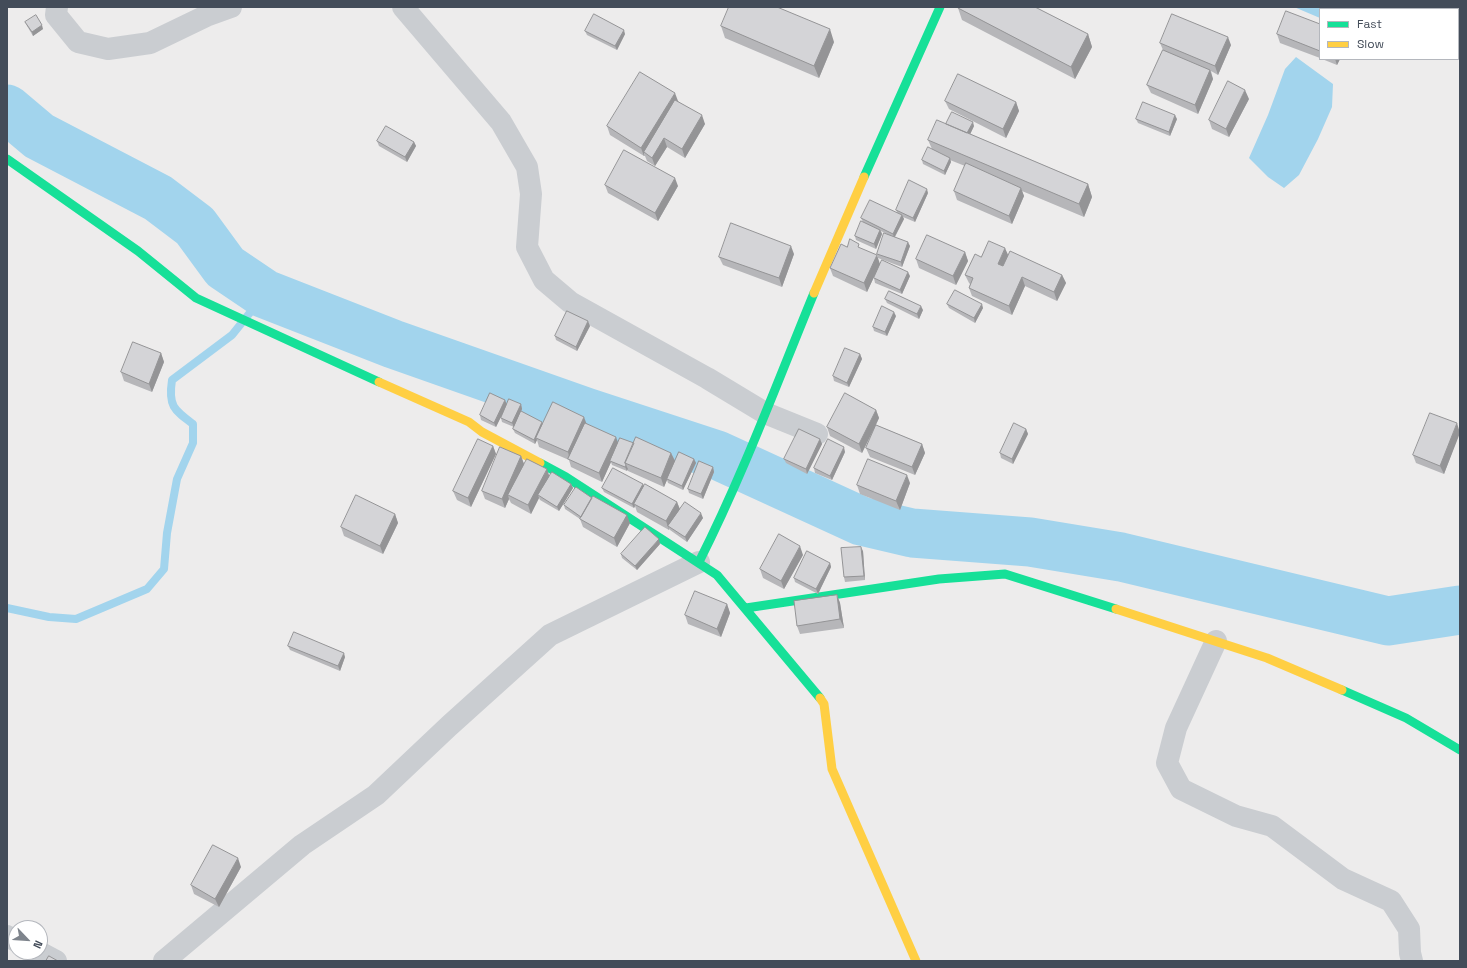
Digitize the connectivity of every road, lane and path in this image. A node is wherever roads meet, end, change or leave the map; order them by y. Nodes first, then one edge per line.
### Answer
1 (57, 7) edge
2 (231, 7) edge
3 (403, 7) edge
4 (940, 7) edge
5 (7, 159) edge
6 (765, 413) junction
7 (817, 434) dead end
8 (699, 562) junction
9 (746, 608) junction
10 (1216, 642) junction
11 (1460, 750) edge
12 (164, 961) edge
13 (916, 961) edge
14 (1412, 961) edge

1 - 2 street
3 - 6 street
4 - 6 street
5 - 8 street
6 - 7 street
6 - 8 street
8 - 9 street
8 - 12 street
9 - 10 street
9 - 13 street
10 - 11 street
10 - 14 street

